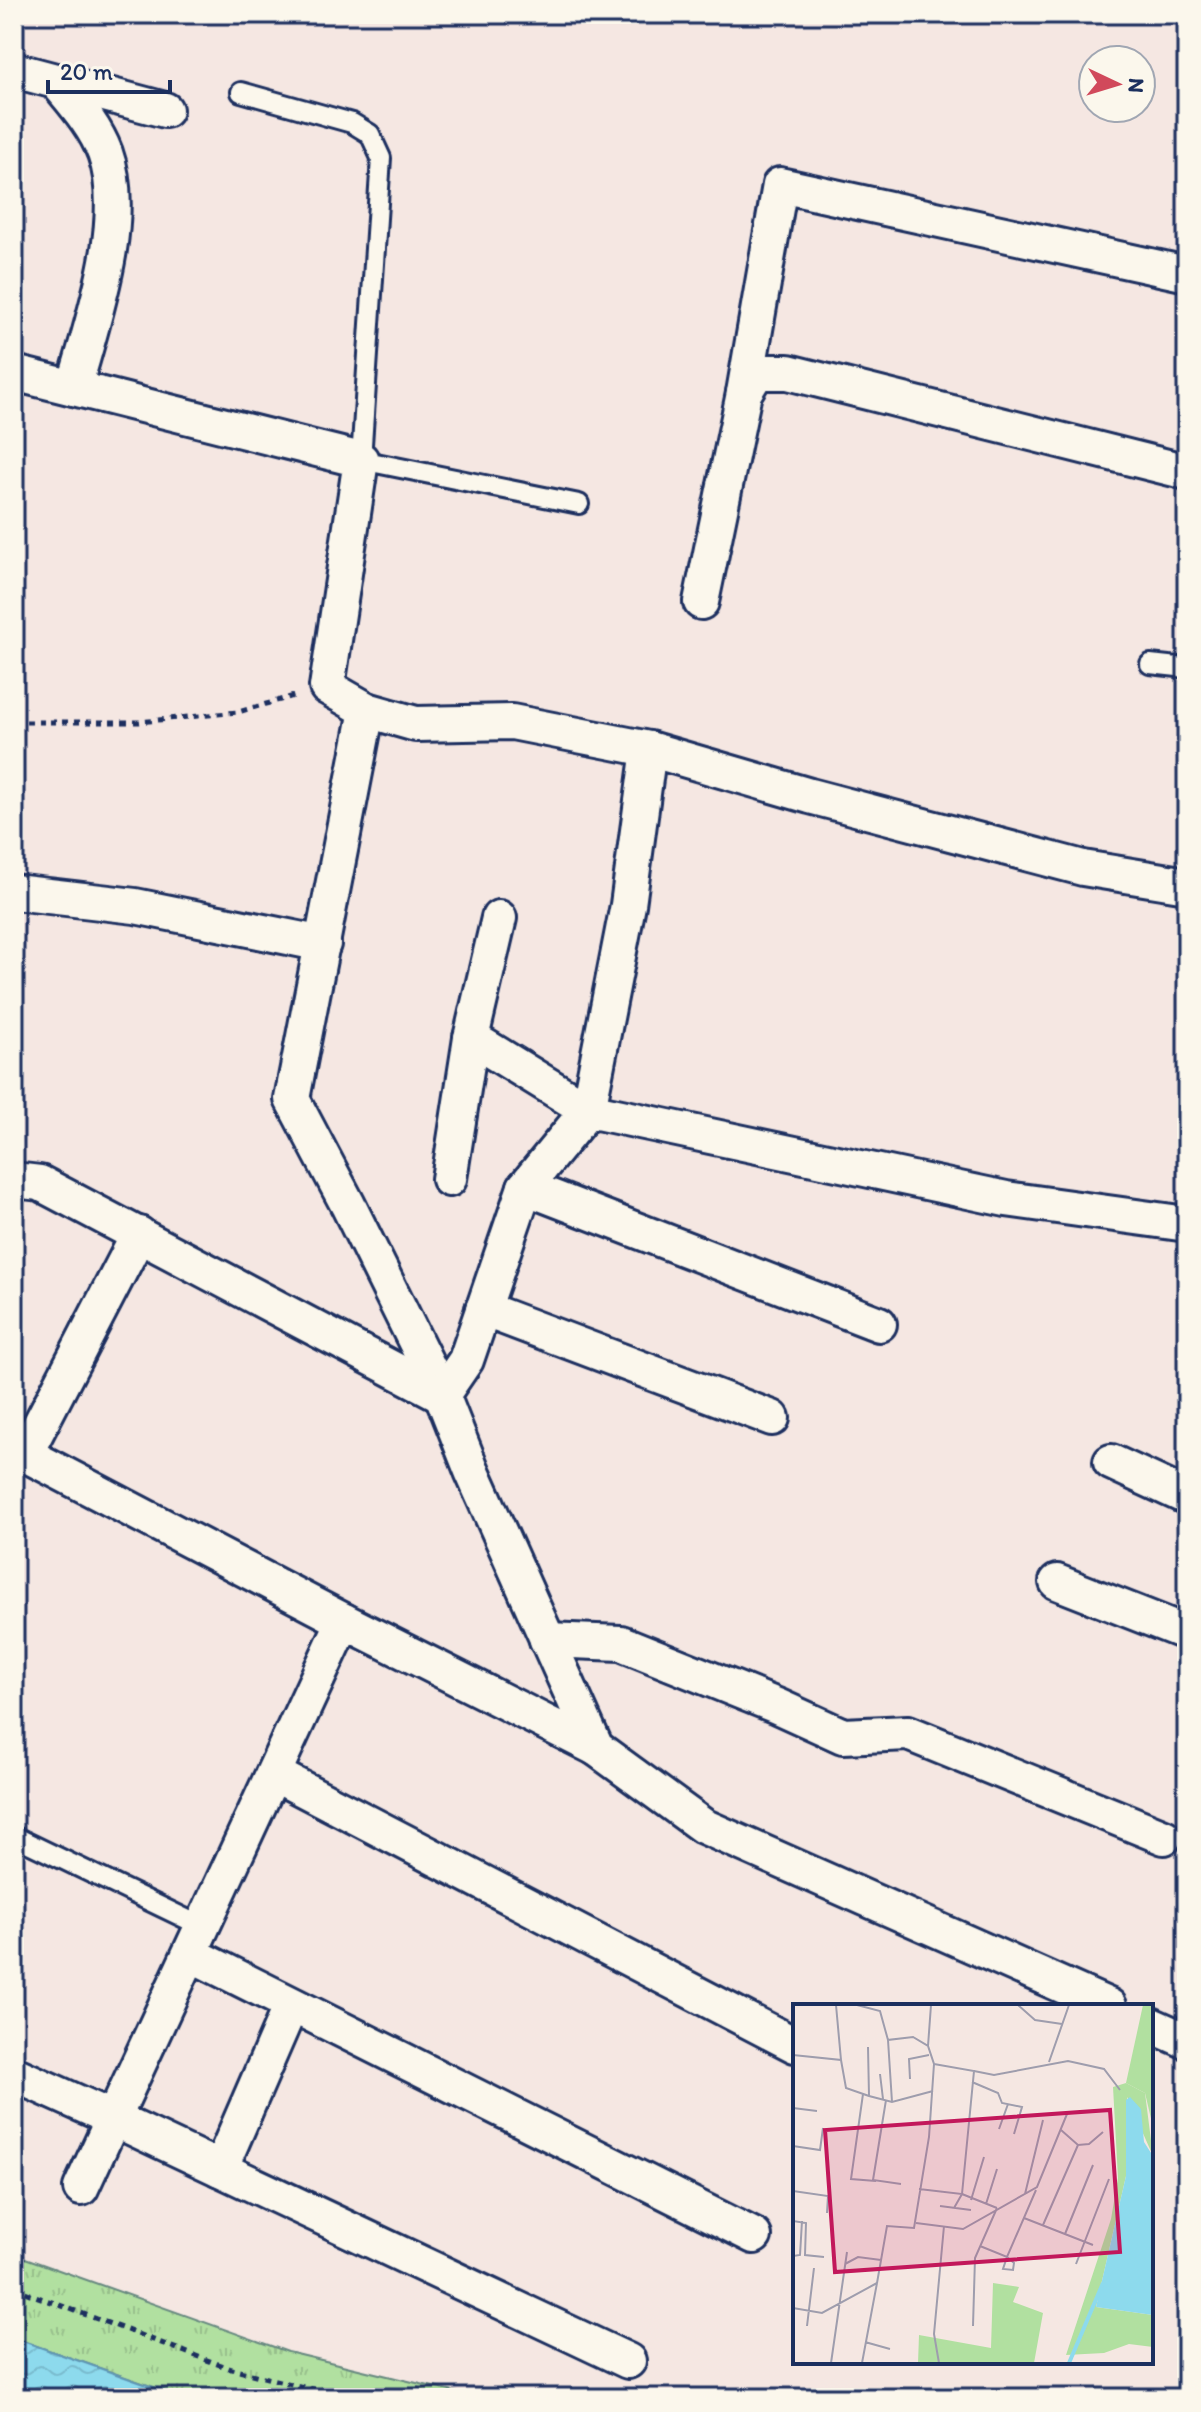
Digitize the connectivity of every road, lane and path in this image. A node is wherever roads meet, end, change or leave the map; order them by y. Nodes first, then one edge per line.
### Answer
1 (14, 70) edge
2 (57, 82) junction
3 (241, 92) dead end
4 (165, 110) dead end
5 (1187, 274) edge
6 (14, 373) edge
7 (74, 388) junction
8 (744, 393) junction
9 (361, 460) junction
10 (1187, 472) edge
11 (579, 504) dead end
12 (701, 602) dead end
13 (1150, 664) dead end
14 (1187, 668) edge
15 (327, 687) junction
16 (367, 710) junction
17 (14, 722) edge
18 (649, 749) junction
19 (1187, 885) edge
20 (14, 892) edge
21 (499, 918) dead end
22 (323, 944) junction
23 (471, 1038) junction
24 (588, 1110) junction
25 (449, 1179) dead end
26 (14, 1180) edge
27 (525, 1187) junction
28 (1187, 1224) edge
29 (139, 1234) junction
30 (483, 1309) junction
31 (879, 1324) dead end
32 (442, 1395) junction
33 (772, 1418) dead end
34 (18, 1458) edge
35 (1111, 1462) dead end
36 (1187, 1497) edge
37 (1057, 1582) dead end
38 (344, 1621) junction
39 (1187, 1633) edge
40 (547, 1640) junction
41 (596, 1748) junction
42 (274, 1774) junction
43 (14, 1836) edge
44 (1164, 1837) dead end
45 (197, 1940) junction
46 (1062, 1996) edge
47 (1100, 2004) edge
48 (291, 2005) junction
49 (1153, 2026) edge
50 (1187, 2041) edge
51 (793, 2044) edge
52 (14, 2074) edge
53 (114, 2119) junction
54 (220, 2169) junction
55 (81, 2188) dead end
56 (754, 2236) dead end
57 (14, 2288) edge
58 (628, 2361) dead end
59 (348, 2398) edge

1 - 2 street
2 - 4 street
2 - 7 street
3 - 9 lane
5 - 8 street
6 - 7 street
7 - 9 street
8 - 10 street
8 - 12 street
9 - 11 lane
9 - 15 street
13 - 14 lane
15 - 16 street
15 - 17 path
16 - 18 street
16 - 22 street
18 - 19 street
18 - 24 street
20 - 22 street
21 - 23 street
22 - 32 street
23 - 24 street
23 - 25 street
24 - 27 street
24 - 28 street
26 - 29 street
27 - 30 street
27 - 31 street
29 - 32 street
29 - 34 street
30 - 32 street
30 - 33 street
32 - 40 street
34 - 38 street
35 - 36 street
37 - 39 street
38 - 41 street
38 - 42 street
40 - 41 street
40 - 44 street
41 - 46 street
42 - 45 street
42 - 51 street
43 - 45 lane
45 - 48 street
45 - 53 street
46 - 47 street
48 - 54 street
48 - 56 street
49 - 50 street
52 - 53 street
53 - 54 street
53 - 55 street
54 - 58 street
57 - 59 path

